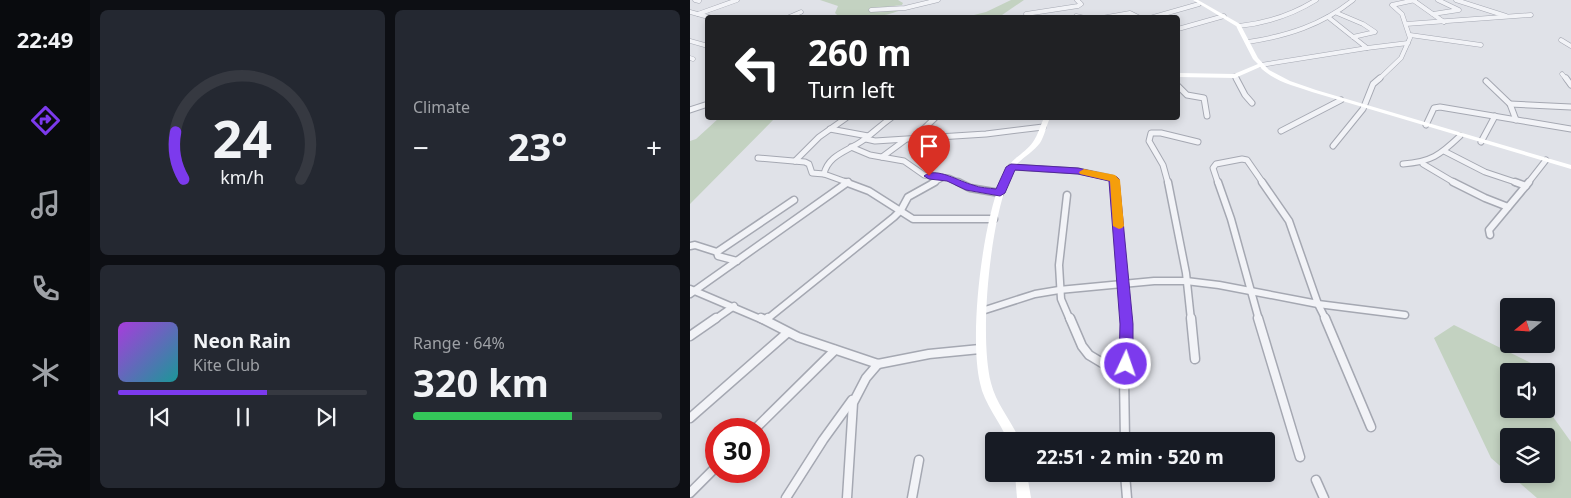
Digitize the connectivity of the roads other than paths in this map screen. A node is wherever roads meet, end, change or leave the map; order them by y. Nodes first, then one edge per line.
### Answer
1 (738, 0) edge
2 (938, 0) edge
3 (1077, 0) edge
4 (1316, 0) edge
5 (1353, 0) edge
6 (1412, 0) edge
7 (1438, 0) edge
8 (1456, 0) edge
9 (1197, 2) edge
10 (871, 10) dead end
11 (690, 12) edge
12 (802, 12) dead end
13 (1337, 13) junction
14 (698, 14) junction
15 (1026, 14) dead end
16 (1433, 14) junction
17 (794, 15) edge
18 (1119, 15) edge
19 (1134, 15) edge
20 (1159, 15) edge
21 (1531, 15) dead end
22 (705, 16) edge
23 (1224, 16) junction
24 (1507, 17) junction
25 (1328, 18) junction
26 (1444, 22) junction
27 (1406, 24) junction
28 (1239, 26) junction
29 (1180, 30) edge
30 (1410, 35) junction
31 (1353, 36) junction
32 (705, 40) edge
33 (1561, 40) dead end
34 (691, 42) edge
35 (1248, 42) junction
36 (697, 43) junction
37 (1408, 43) junction
38 (705, 45) edge
39 (1481, 45) dead end
40 (1571, 46) edge
41 (1366, 48) junction
42 (1261, 65) junction
43 (1562, 74) dead end
44 (1180, 76) edge
45 (1236, 76) junction
46 (1486, 81) dead end
47 (1571, 85) edge
48 (1180, 88) edge
49 (1341, 100) junction
50 (1252, 102) dead end
51 (1510, 104) junction
52 (705, 105) edge
53 (1364, 106) junction
54 (1571, 107) edge
55 (690, 110) edge
56 (1207, 116) dead end
57 (1495, 116) junction
58 (843, 120) edge
59 (888, 120) edge
60 (933, 120) edge
61 (1046, 120) edge
62 (1516, 120) junction
63 (1426, 125) junction
64 (1043, 128) junction
65 (830, 129) junction
66 (1571, 129) edge
67 (1281, 131) dead end
68 (1460, 136) junction
69 (866, 138) junction
70 (914, 138) junction
71 (906, 139) junction
72 (1198, 142) dead end
73 (1481, 142) junction
74 (1332, 146) dead end
75 (851, 147) junction
76 (1444, 151) junction
77 (882, 157) junction
78 (758, 158) dead end
79 (1546, 160) junction
80 (795, 161) junction
81 (1403, 164) dead end
82 (1423, 164) junction
83 (1011, 167) junction
84 (1571, 167) edge
85 (824, 174) junction
86 (942, 178) junction
87 (848, 182) junction
88 (1526, 186) junction
89 (1000, 193) junction
90 (1067, 195) dead end
91 (794, 200) dead end
92 (1508, 207) junction
93 (901, 210) junction
94 (994, 219) junction
95 (1490, 235) dead end
96 (690, 246) edge
97 (717, 252) junction
98 (737, 261) junction
99 (1186, 281) junction
100 (1123, 284) junction
101 (1059, 290) junction
102 (692, 291) edge
103 (1250, 291) junction
104 (1318, 304) junction
105 (734, 306) junction
106 (982, 311) junction
107 (1405, 315) dead end
108 (766, 320) junction
109 (787, 333) junction
110 (690, 336) edge
111 (980, 348) junction
112 (835, 350) junction
113 (1195, 359) dead end
114 (878, 364) junction
115 (1124, 376) junction
116 (857, 393) junction
117 (690, 418) edge
118 (766, 418) edge
119 (1371, 427) dead end
120 (1011, 432) edge
121 (1125, 432) edge
122 (1300, 457) dead end
123 (919, 460) dead end
124 (705, 478) edge
125 (1316, 480) dead end
126 (1022, 482) edge
127 (1126, 482) edge
128 (690, 493) edge
129 (786, 498) edge
130 (847, 498) edge
131 (912, 498) edge
132 (1024, 498) edge
133 (1127, 498) edge
134 (1324, 498) edge

1 - 14 street
2 - 10 street
3 - 15 street
4 - 28 street
5 - 13 street
6 - 16 street
6 - 27 street
7 - 16 street
8 - 24 street
9 - 20 street
9 - 23 street
11 - 14 street
12 - 17 street
13 - 25 street
13 - 31 street
14 - 22 street
16 - 26 street
18 - 19 street
21 - 24 street
23 - 28 street
23 - 29 street
24 - 26 street
25 - 31 street
25 - 35 street
26 - 27 street
27 - 30 street
28 - 35 street
30 - 37 street
30 - 39 street
31 - 41 street
32 - 36 street
33 - 40 street
34 - 36 street
35 - 42 street
36 - 38 street
37 - 41 street
37 - 53 street
41 - 42 street
42 - 45 street
42 - 49 street
43 - 47 street
44 - 45 street
45 - 50 street
46 - 51 street
48 - 56 street
49 - 53 street
49 - 67 street
51 - 54 street
51 - 62 street
52 - 55 street
53 - 63 street
53 - 74 street
57 - 62 street
57 - 63 street
57 - 73 street
58 - 65 street
59 - 69 street
60 - 70 street
61 - 64 street
62 - 66 street
63 - 68 street
64 - 70 street
64 - 83 street
65 - 69 street
65 - 80 street
68 - 73 street
68 - 76 street
69 - 71 street
69 - 75 street
70 - 71 street
71 - 77 street
72 - 99 street
73 - 79 street
75 - 77 street
75 - 85 street
76 - 82 street
76 - 88 street
77 - 86 street
78 - 80 street
79 - 84 street
79 - 88 street
80 - 85 street
81 - 82 street
82 - 92 street
83 - 89 street
83 - 100 street
85 - 87 street
86 - 89 street
86 - 93 street
87 - 93 street
87 - 98 street
88 - 92 street
89 - 94 street
90 - 101 street
91 - 97 street
92 - 95 street
93 - 94 street
93 - 108 street
94 - 106 street
96 - 97 street
97 - 98 street
98 - 102 street
99 - 100 street
99 - 103 street
99 - 113 street
100 - 101 street
100 - 115 street
101 - 106 street
101 - 115 street
102 - 105 street
103 - 104 street
103 - 104 street
103 - 122 street
104 - 107 street
104 - 119 street
105 - 108 street
105 - 110 street
106 - 111 street
108 - 109 street
109 - 112 street
109 - 117 street
111 - 114 street
111 - 120 street
112 - 114 street
112 - 118 street
114 - 116 street
115 - 121 street
116 - 129 street
116 - 130 street
123 - 131 street
124 - 128 street
125 - 134 street
126 - 132 street
127 - 133 street

